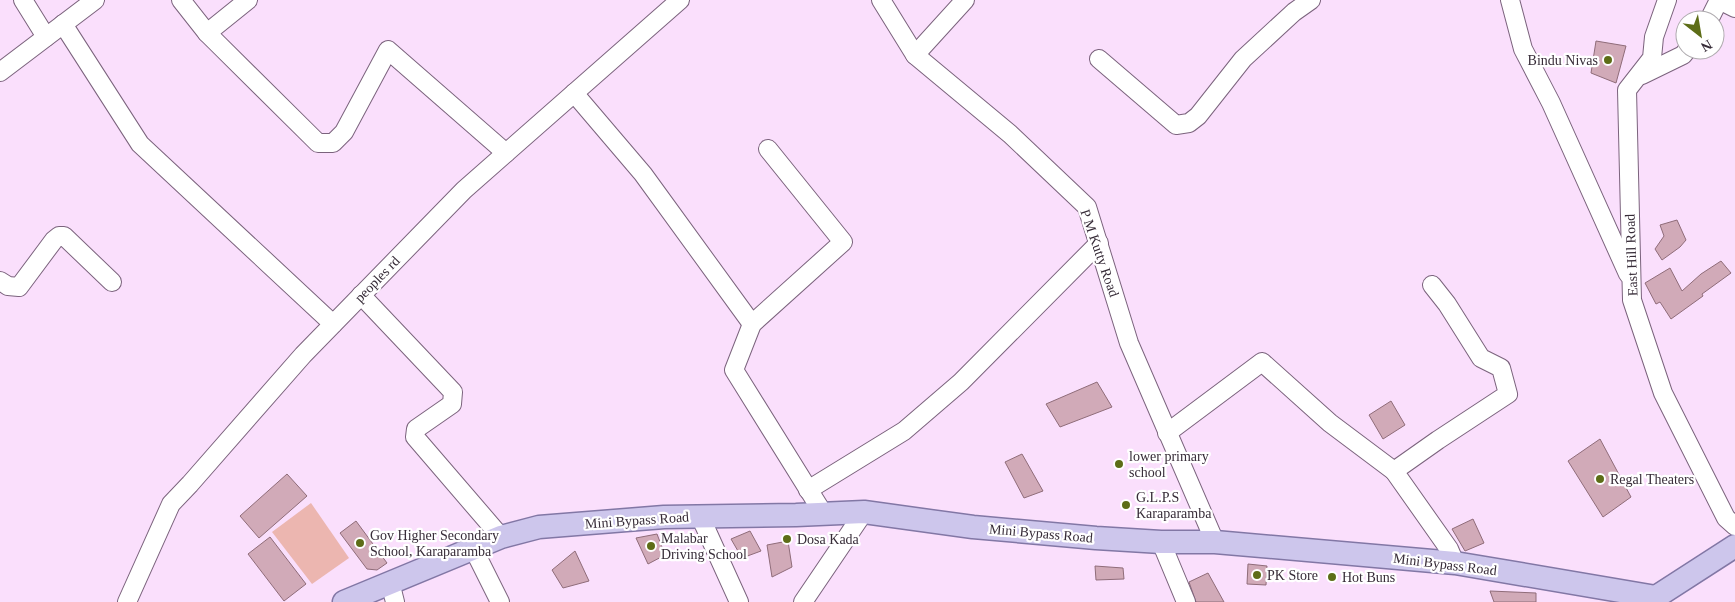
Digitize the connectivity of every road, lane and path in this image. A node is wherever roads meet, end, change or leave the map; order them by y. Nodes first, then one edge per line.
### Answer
1 (23, 0) edge
2 (95, 0) edge
3 (181, 0) edge
4 (248, 0) edge
5 (680, 0) edge
6 (881, 0) edge
7 (966, 0) edge
8 (1311, 0) edge
9 (1510, 0) edge
10 (1667, 0) edge
11 (1719, 0) edge
12 (1735, 8) edge
13 (63, 24) junction
14 (207, 33) junction
15 (46, 37) junction
16 (915, 55) junction
17 (1099, 59) dead end
18 (1675, 59) edge
19 (0, 72) edge
20 (1639, 76) junction
21 (574, 93) junction
22 (768, 149) dead end
23 (506, 153) junction
24 (1099, 243) junction
25 (0, 281) edge
26 (112, 282) dead end
27 (1632, 282) junction
28 (1432, 285) dead end
29 (361, 295) junction
30 (333, 324) junction
31 (752, 324) junction
32 (1167, 433) junction
33 (1394, 471) junction
34 (808, 490) junction
35 (864, 512) junction
36 (822, 513) junction
37 (700, 516) junction
38 (1735, 526) edge
39 (501, 537) junction
40 (1161, 542) junction
41 (1215, 542) junction
42 (1735, 546) edge
43 (472, 548) junction
44 (1455, 563) junction
45 (393, 592) edge
46 (1652, 599) edge
47 (127, 602) edge
48 (344, 602) edge
49 (500, 602) edge
50 (739, 602) edge
51 (803, 602) edge
52 (1186, 602) edge

1 - 15 street
2 - 13 street
3 - 14 street
4 - 14 street
5 - 21 street, peoples rd
6 - 16 street, P M Kutty Road
7 - 16 street
8 - 17 street
9 - 27 street
10 - 20 street, East Hill Road
11 - 12 street
13 - 15 street
13 - 30 street
14 - 23 street
15 - 19 street
16 - 24 street, P M Kutty Road
18 - 20 street
20 - 27 street, East Hill Road
21 - 23 street, peoples rd
21 - 31 street
22 - 31 street
23 - 29 street, peoples rd
24 - 32 street, P M Kutty Road
24 - 34 street
25 - 26 street
27 - 38 street, East Hill Road
28 - 33 street
29 - 30 street, peoples rd
29 - 39 street
30 - 47 street, peoples rd
31 - 34 street
32 - 33 street
32 - 41 street, P M Kutty Road
33 - 44 street
34 - 36 street
35 - 36 main road, Mini Bypass Road
35 - 40 main road, Mini Bypass Road
35 - 51 street
36 - 37 main road, Mini Bypass Road
37 - 39 main road, Mini Bypass Road
37 - 50 street
39 - 43 main road, Mini Bypass Road
40 - 41 main road, Mini Bypass Road
40 - 52 street
41 - 44 main road, Mini Bypass Road
42 - 46 main road, Mini Bypass Road
43 - 45 main road, Mini Bypass Road
43 - 49 street
44 - 46 main road, Mini Bypass Road
45 - 48 main road, Mini Bypass Road

